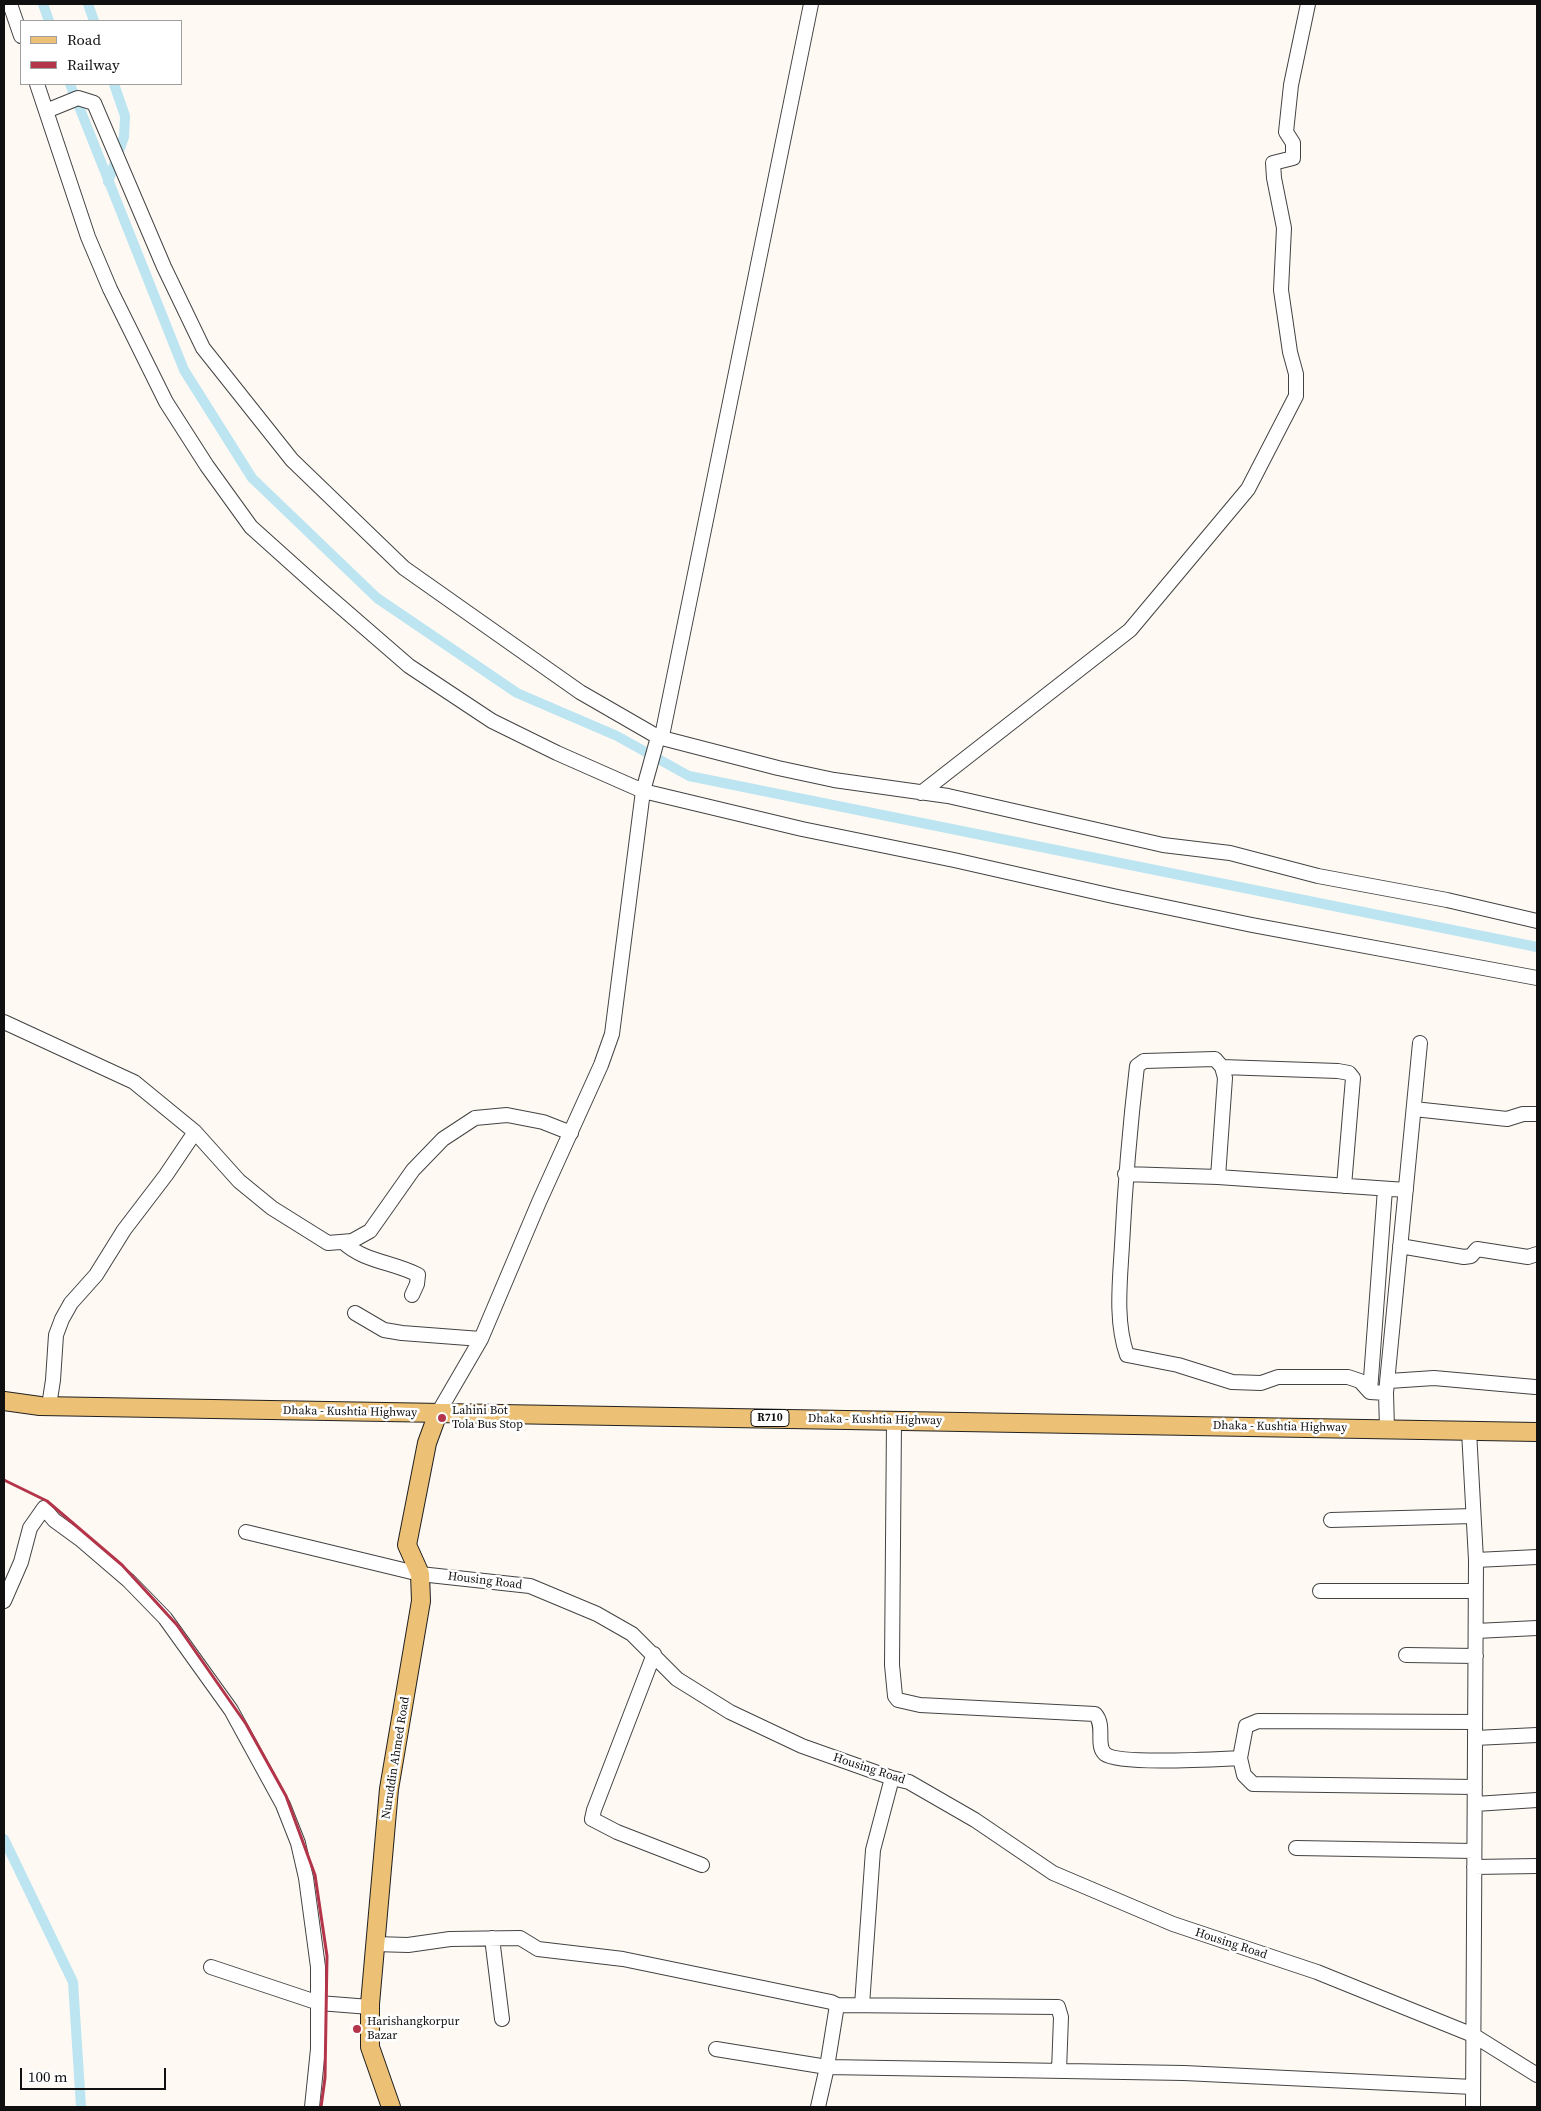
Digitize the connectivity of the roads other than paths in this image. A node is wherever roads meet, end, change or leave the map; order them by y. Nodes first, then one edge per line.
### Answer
1 (10, 4) edge
2 (811, 4) edge
3 (1308, 4) edge
4 (20, 33) edge
5 (37, 85) edge
6 (46, 110) junction
7 (658, 737) junction
8 (643, 791) junction
9 (921, 792) junction
10 (1537, 921) edge
11 (1537, 978) edge
12 (4, 1022) edge
13 (1420, 1043) dead end
14 (1222, 1067) junction
15 (1414, 1109) junction
16 (1537, 1114) edge
17 (195, 1132) junction
18 (571, 1133) junction
19 (1125, 1174) junction
20 (1218, 1177) junction
21 (1344, 1186) junction
22 (1385, 1188) junction
23 (1406, 1190) junction
24 (343, 1242) junction
25 (1400, 1246) junction
26 (1537, 1254) edge
27 (412, 1295) dead end
28 (355, 1313) dead end
29 (481, 1339) junction
30 (1387, 1387) junction
31 (1535, 1387) dead end
32 (1370, 1392) junction
33 (4, 1402) edge
34 (48, 1406) junction
35 (438, 1412) junction
36 (894, 1421) junction
37 (1387, 1429) junction
38 (1469, 1431) junction
39 (1537, 1432) edge
40 (1474, 1516) junction
41 (1331, 1520) dead end
42 (246, 1532) dead end
43 (1537, 1557) edge
44 (1476, 1560) junction
45 (420, 1574) junction
46 (1320, 1591) dead end
47 (1476, 1591) junction
48 (4, 1602) edge
49 (1537, 1628) edge
50 (1476, 1631) junction
51 (654, 1654) junction
52 (1406, 1655) dead end
53 (1476, 1656) junction
54 (1475, 1722) junction
55 (1537, 1735) edge
56 (1475, 1738) junction
57 (1240, 1758) junction
58 (892, 1778) junction
59 (1475, 1787) junction
60 (1537, 1800) edge
61 (1475, 1804) junction
62 (1296, 1848) dead end
63 (1474, 1851) junction
64 (702, 1865) dead end
65 (1537, 1866) edge
66 (1474, 1867) junction
67 (492, 1938) junction
68 (374, 1944) junction
69 (211, 1967) dead end
70 (319, 2003) junction
71 (837, 2005) junction
72 (862, 2005) junction
73 (370, 2007) junction
74 (502, 2020) dead end
75 (1473, 2035) junction
76 (716, 2049) dead end
77 (827, 2067) junction
78 (1059, 2072) junction
79 (1537, 2075) edge
80 (1473, 2087) junction
81 (312, 2107) edge
82 (391, 2107) edge
83 (818, 2107) edge
84 (1473, 2107) edge

1 - 4 street
2 - 7 street
3 - 9 street
5 - 6 street
6 - 7 street
6 - 8 street
7 - 8 street
7 - 9 street
8 - 11 street
8 - 18 street
9 - 10 street
12 - 17 street
13 - 15 street
14 - 19 street
14 - 20 street
14 - 21 street
15 - 16 street
15 - 23 street
17 - 24 street
17 - 34 street
18 - 24 street
18 - 29 street
19 - 20 street
19 - 32 street
20 - 21 street
21 - 22 street
22 - 23 street
22 - 32 street
23 - 25 street
24 - 27 street
25 - 26 street
25 - 30 street
28 - 29 street
29 - 35 street
30 - 31 street
30 - 32 street
30 - 37 street
33 - 34 main road, Dhaka - Kushtia Highway / R710
34 - 35 main road, Dhaka - Kushtia Highway / R710
35 - 36 main road, Dhaka - Kushtia Highway / R710
35 - 45 main road, Nuruddin Ahmed Road
36 - 37 main road, Dhaka - Kushtia Highway / R710
36 - 57 street
37 - 38 main road, Dhaka - Kushtia Highway / R710
38 - 39 main road, Dhaka - Kushtia Highway / R710
38 - 40 street
40 - 41 street
40 - 44 street
42 - 45 street, Housing Road
43 - 44 street
44 - 47 street
45 - 51 street, Housing Road
45 - 68 main road, Nuruddin Ahmed Road
46 - 47 street
47 - 50 street
48 - 70 street
49 - 50 street
50 - 53 street
51 - 58 street, Housing Road
51 - 64 street
52 - 53 street
53 - 54 street
54 - 56 street
54 - 57 street
55 - 56 street
56 - 59 street
57 - 59 street
58 - 72 street
58 - 75 street, Housing Road
59 - 61 street
60 - 61 street
61 - 63 street
62 - 63 street
63 - 66 street
65 - 66 street
66 - 75 street
67 - 68 street
67 - 71 street
67 - 74 street
68 - 73 main road, Nuruddin Ahmed Road
69 - 70 street
70 - 73 street
70 - 81 street
71 - 72 street
71 - 77 street
72 - 78 street
73 - 82 main road, Nuruddin Ahmed Road
75 - 79 street, Housing Road
75 - 80 street
76 - 77 street
77 - 78 street
77 - 83 street
78 - 80 street
80 - 84 street

